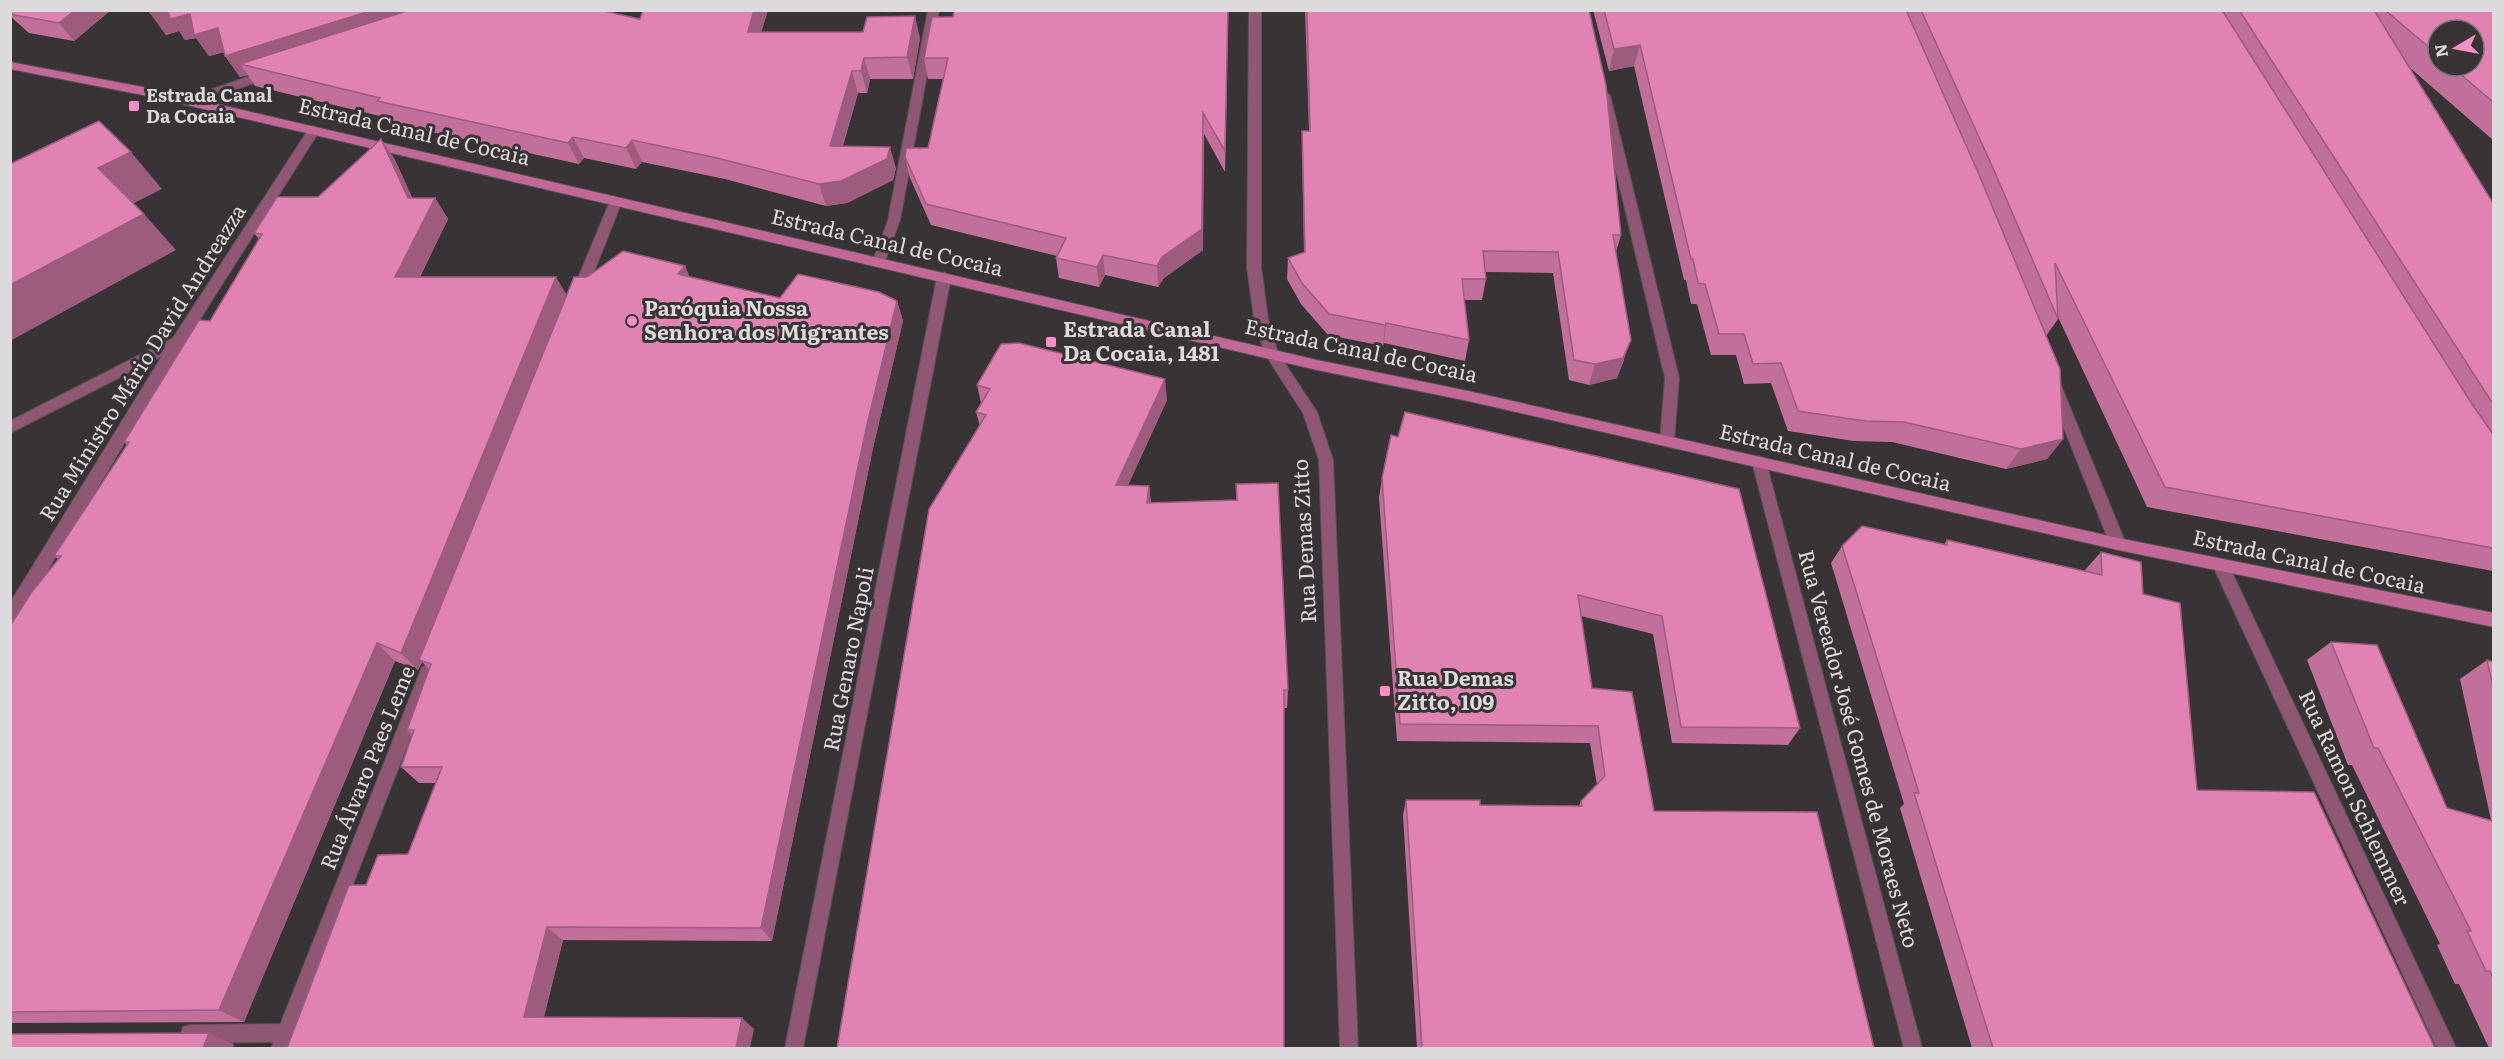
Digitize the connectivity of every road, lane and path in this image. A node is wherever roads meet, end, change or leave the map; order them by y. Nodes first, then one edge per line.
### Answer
1 (934, 10) edge
2 (1255, 10) edge
3 (10, 65) edge
4 (278, 70) edge
5 (1600, 77) edge
6 (188, 102) junction
7 (314, 130) junction
8 (616, 201) junction
9 (879, 261) junction
10 (944, 277) junction
11 (572, 310) edge
12 (178, 342) junction
13 (1272, 354) junction
14 (2049, 372) edge
15 (10, 428) edge
16 (1667, 441) junction
17 (1759, 462) junction
18 (2118, 544) junction
19 (2221, 566) junction
20 (10, 618) edge
21 (2493, 620) edge
22 (433, 661) edge
23 (166, 1034) edge
24 (283, 1041) edge
25 (794, 1048) edge
26 (1349, 1048) edge
27 (1913, 1048) edge
28 (2447, 1048) edge

1 - 9 street
2 - 13 street, Rua Demas Zitto
3 - 6 main road, Estrada Canal de Cocaia
4 - 6 street
5 - 16 street
6 - 7 main road, Estrada Canal de Cocaia
7 - 8 main road, Estrada Canal de Cocaia
7 - 12 street, Rua Ministro Mário David Andreazza
8 - 9 main road, Estrada Canal de Cocaia
8 - 11 street
9 - 10 main road, Estrada Canal de Cocaia
10 - 13 main road, Estrada Canal de Cocaia
10 - 25 street, Rua Genaro Napoli
12 - 15 street
12 - 20 street, Rua Ministro Mário David Andreazza
13 - 16 main road, Estrada Canal de Cocaia
13 - 26 street, Rua Demas Zitto
14 - 18 street
16 - 17 main road, Estrada Canal de Cocaia
17 - 18 main road, Estrada Canal de Cocaia
17 - 27 street, Rua Vereador José Gomes de Moraes Neto
18 - 19 main road, Estrada Canal de Cocaia
19 - 21 main road, Estrada Canal de Cocaia
19 - 28 street, Rua Ramon Schlemmer
22 - 24 street, Rua Álvaro Paes Leme
23 - 24 street

